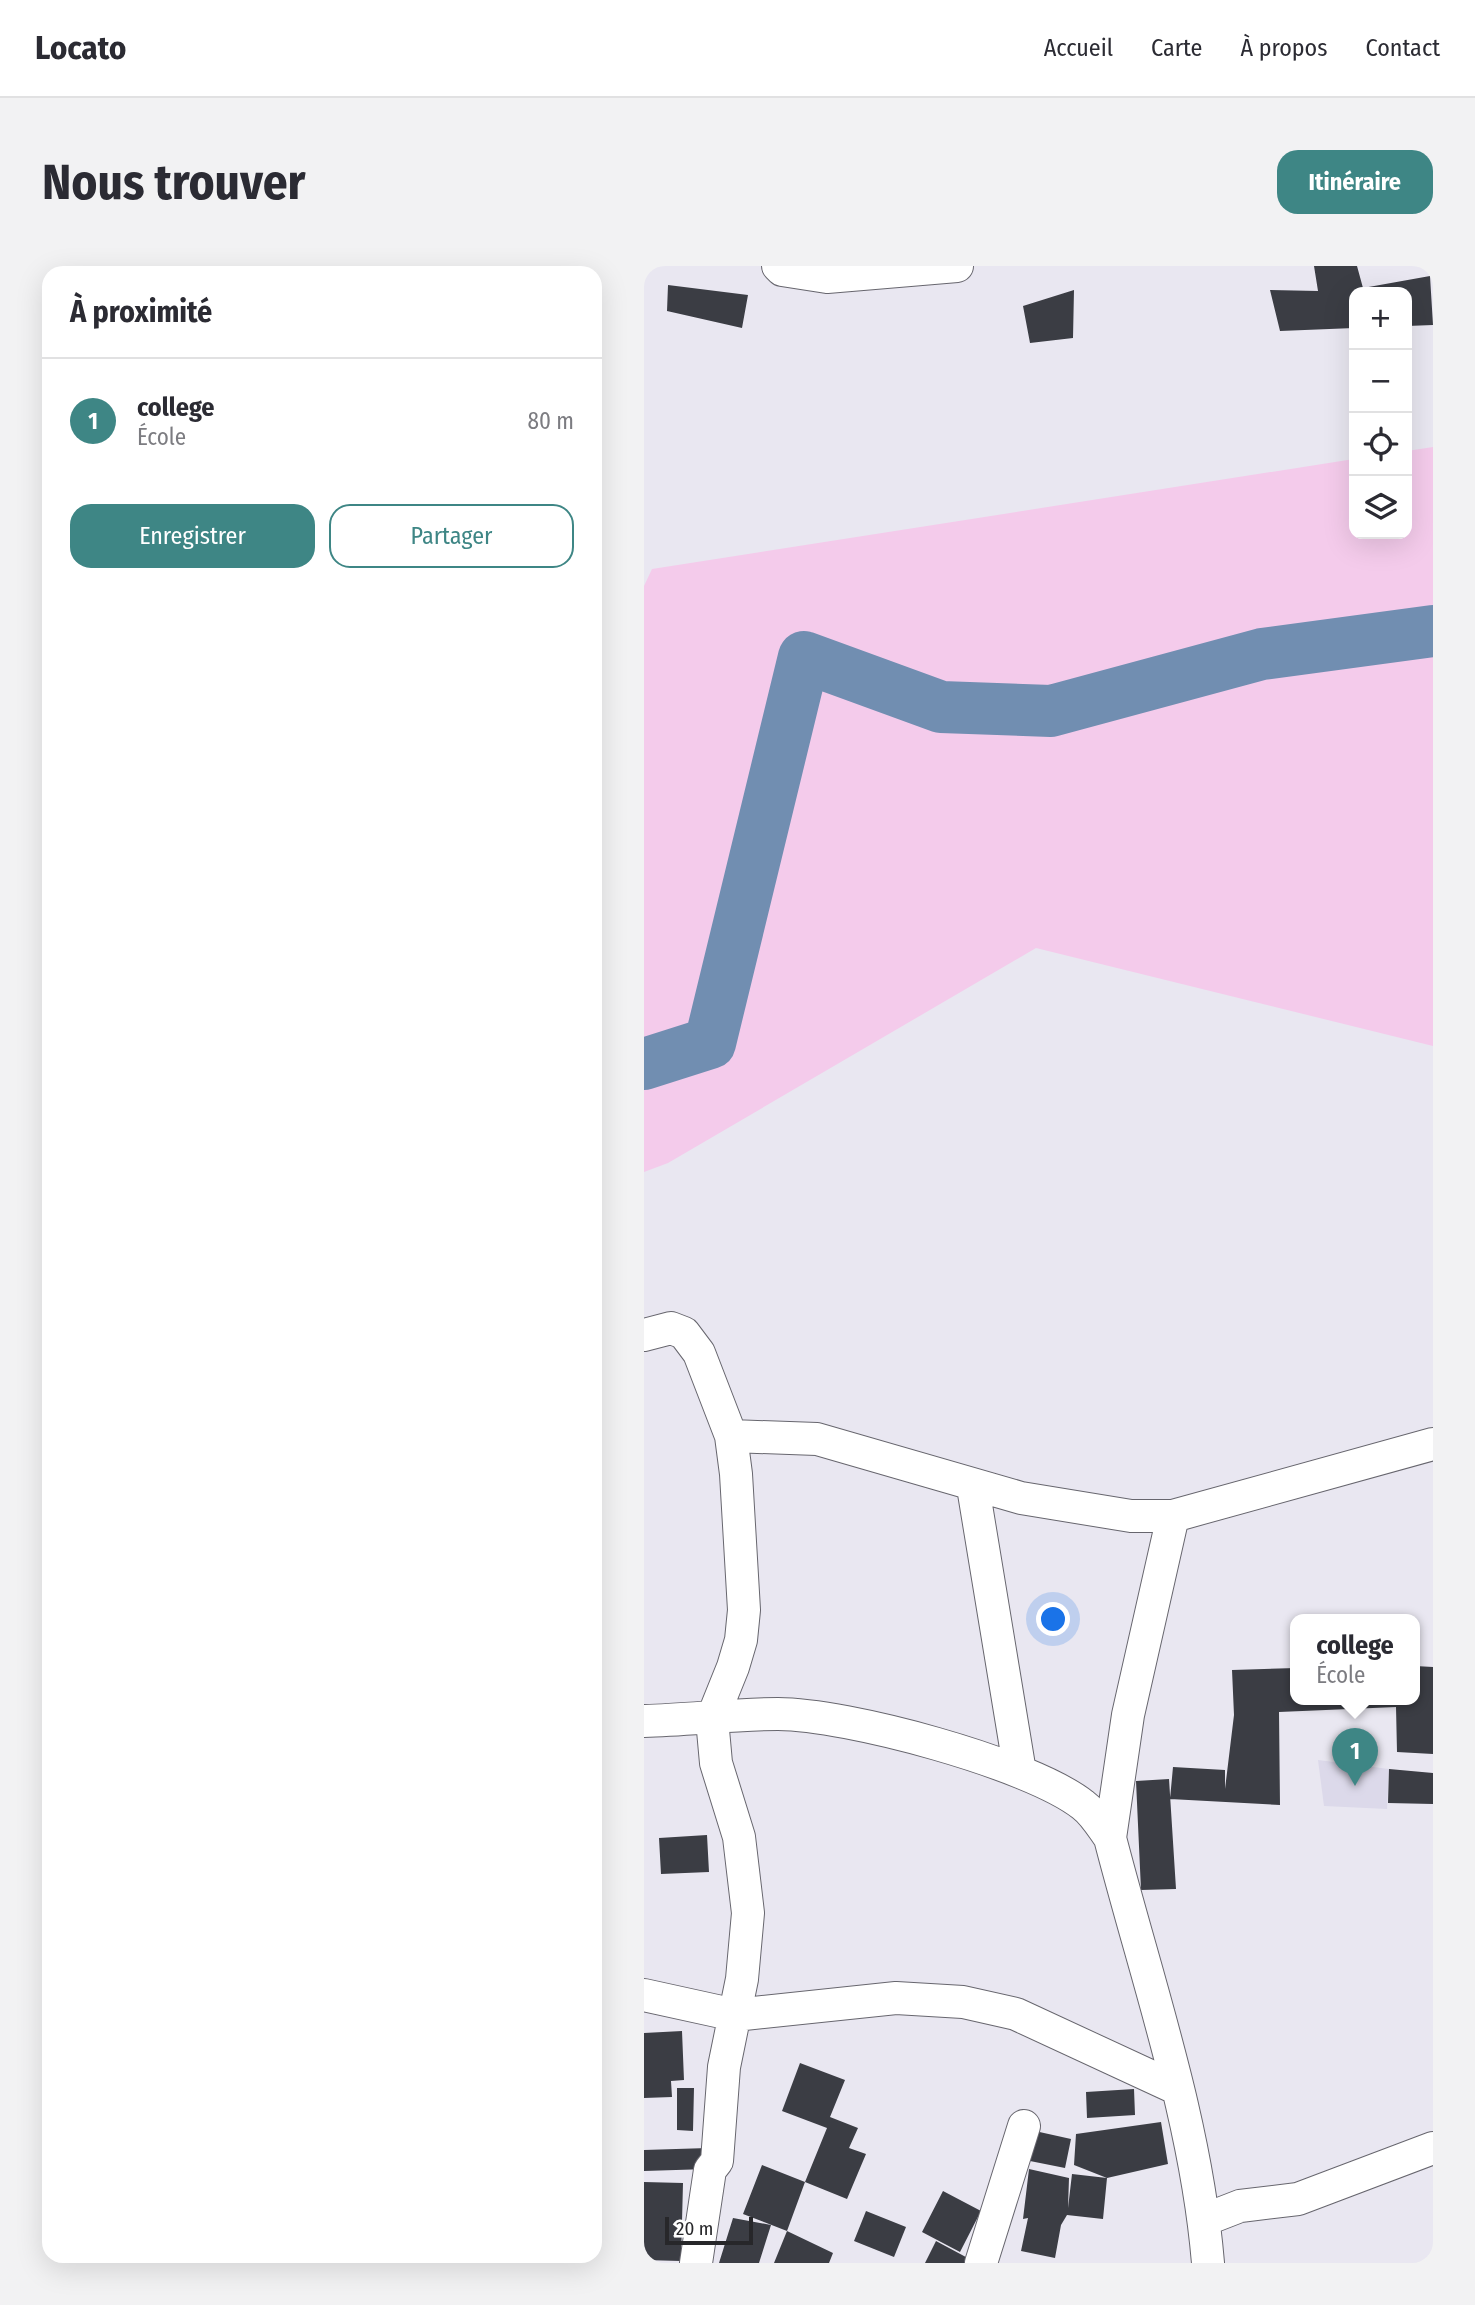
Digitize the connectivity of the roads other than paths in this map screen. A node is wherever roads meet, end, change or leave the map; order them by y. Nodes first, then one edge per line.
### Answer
1 (778, 266) edge
2 (957, 266) edge
3 (644, 1335) edge
4 (731, 1436) junction
5 (1433, 1444) edge
6 (973, 1487) junction
7 (1173, 1516) junction
8 (712, 1719) junction
9 (644, 1721) edge
10 (1020, 1772) junction
11 (1110, 1838) junction
12 (644, 1995) edge
13 (735, 2015) junction
14 (1178, 2089) junction
15 (1024, 2126) dead end
16 (1432, 2150) edge
17 (1204, 2220) junction
18 (696, 2263) edge
19 (981, 2263) edge
20 (1208, 2263) edge

1 - 2 street
3 - 4 street
4 - 6 street
4 - 8 street
5 - 7 street
6 - 7 street
6 - 10 street
7 - 11 street
8 - 9 street
8 - 10 street
8 - 13 street
10 - 11 street
11 - 14 street
12 - 13 street
13 - 14 street
13 - 18 street
14 - 17 street
15 - 19 street
16 - 17 street
17 - 20 street

